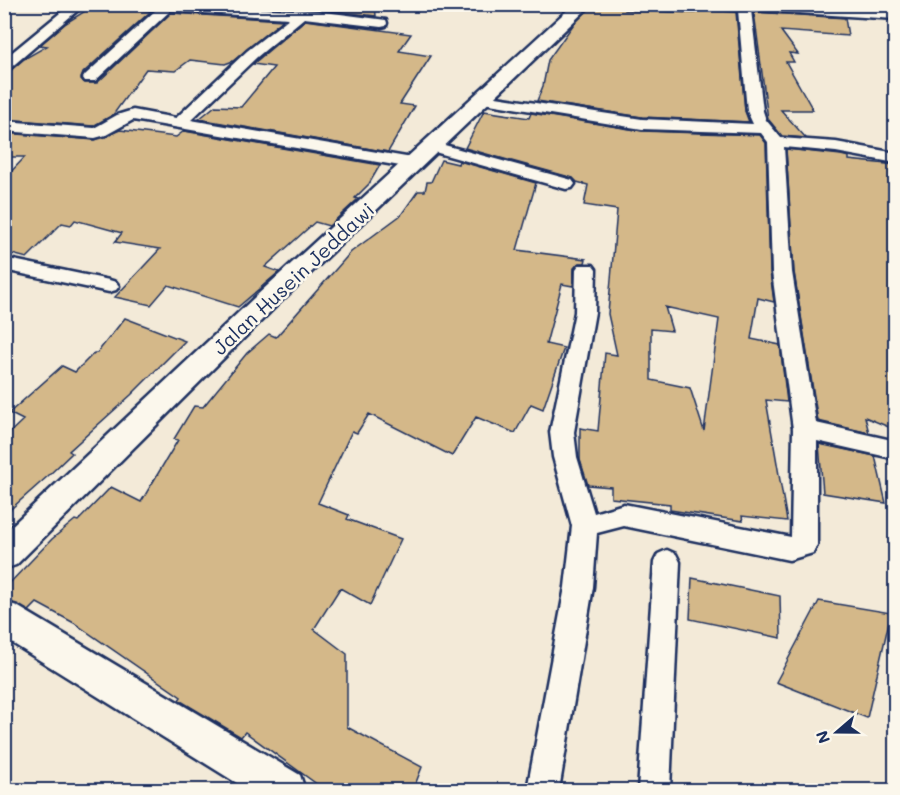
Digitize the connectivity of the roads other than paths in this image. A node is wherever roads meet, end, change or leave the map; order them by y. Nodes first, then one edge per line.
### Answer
1 (79, 4) edge
2 (363, 4) edge
3 (584, 4) edge
4 (704, 4) edge
5 (157, 6) edge
6 (744, 8) junction
7 (301, 14) junction
8 (896, 15) edge
9 (359, 20) junction
10 (381, 23) dead end
11 (4, 66) edge
12 (90, 78) dead end
13 (483, 99) junction
14 (180, 122) junction
15 (4, 126) edge
16 (771, 136) junction
17 (430, 146) junction
18 (896, 158) edge
19 (412, 163) junction
20 (566, 184) dead end
21 (4, 264) edge
22 (586, 269) dead end
23 (109, 285) dead end
24 (805, 429) junction
25 (896, 450) edge
26 (585, 526) junction
27 (4, 555) edge
28 (667, 562) dead end
29 (4, 618) edge
30 (285, 790) edge
31 (543, 790) edge
32 (654, 790) edge

1 - 11 street
2 - 9 street
3 - 13 street, Jalan Husein Jeddawi
4 - 6 street
5 - 7 street
5 - 12 street
6 - 8 street
6 - 16 street
7 - 9 street
7 - 14 street
9 - 10 street
13 - 16 street
13 - 17 street, Jalan Husein Jeddawi
14 - 15 street
14 - 19 street
16 - 18 street
16 - 24 street
17 - 19 street, Jalan Husein Jeddawi
17 - 20 street
19 - 27 street, Jalan Husein Jeddawi
21 - 23 street
22 - 26 street
24 - 25 street
24 - 26 street
26 - 31 street
28 - 32 street
29 - 30 street

